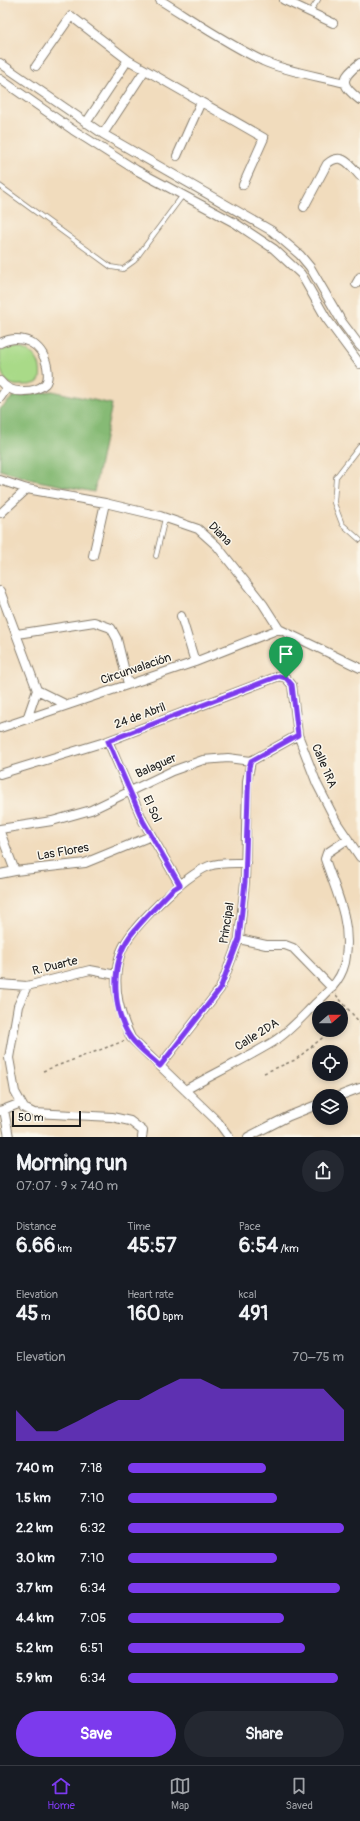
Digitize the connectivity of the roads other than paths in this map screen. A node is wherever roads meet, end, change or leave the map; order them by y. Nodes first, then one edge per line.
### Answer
1 (160, 0) edge
2 (284, 0) edge
3 (318, 0) edge
4 (310, 13) junction
5 (333, 23) dead end
6 (128, 60) junction
7 (0, 63) edge
8 (360, 63) edge
9 (36, 66) dead end
10 (144, 70) junction
11 (0, 79) edge
12 (345, 83) junction
13 (360, 100) edge
14 (201, 102) junction
15 (86, 122) junction
16 (103, 134) junction
17 (177, 156) dead end
18 (360, 176) edge
19 (243, 185) dead end
20 (0, 186) edge
21 (183, 195) junction
22 (304, 207) dead end
23 (360, 277) edge
24 (356, 284) dead end
25 (0, 343) edge
26 (360, 346) edge
27 (360, 364) edge
28 (0, 381) edge
29 (7, 388) junction
30 (0, 398) edge
31 (360, 446) edge
32 (0, 480) edge
33 (26, 489) junction
34 (105, 503) junction
35 (0, 512) edge
36 (165, 517) junction
37 (360, 540) edge
38 (93, 556) dead end
39 (156, 556) dead end
40 (0, 591) edge
41 (181, 616) dead end
42 (279, 629) junction
43 (17, 634) junction
44 (195, 662) junction
45 (360, 668) edge
46 (286, 678) joint
47 (128, 684) junction
48 (37, 690) junction
49 (67, 705) junction
50 (27, 719) junction
51 (0, 728) edge
52 (298, 735) junction
53 (108, 741) junction
54 (251, 761) junction
55 (0, 774) edge
56 (130, 791) junction
57 (0, 830) edge
58 (151, 836) junction
59 (348, 840) junction
60 (360, 857) edge
61 (246, 864) junction
62 (14, 871) junction
63 (0, 874) edge
64 (180, 885) junction
65 (239, 939) junction
66 (116, 975) junction
67 (0, 984) edge
68 (27, 986) junction
69 (332, 988) junction
70 (160, 1066) junction
71 (360, 1088) edge
72 (185, 1090) junction
73 (348, 1093) edge
74 (21, 1103) junction
75 (312, 1107) edge
76 (2, 1110) edge
77 (227, 1136) edge
78 (9, 1137) edge
79 (142, 1137) edge
80 (248, 1137) edge

1 - 12 street
2 - 4 street
3 - 4 lane
4 - 5 street
6 - 9 street
6 - 10 street
6 - 15 street
7 - 15 street
8 - 12 street
10 - 14 street
10 - 16 street
11 - 21 street
12 - 13 street
14 - 17 street
14 - 19 street
15 - 16 street
16 - 26 street
18 - 22 street
20 - 21 lane
21 - 27 street
23 - 24 street
25 - 29 street
28 - 29 street
29 - 30 street
31 - 37 lane
32 - 33 street, Diana
33 - 34 street, Diana
33 - 35 street
34 - 36 street, Diana
34 - 38 street
36 - 39 lane
36 - 42 street, Diana
40 - 43 street
41 - 44 street
42 - 44 street, Circunvalación
42 - 45 street
43 - 47 street
43 - 48 street
44 - 47 street, Circunvalación
46 - 52 street, Calle 1RA
46 - 53 street, 24 de Abril
47 - 49 street, Circunvalación
48 - 49 street
48 - 50 street
49 - 50 street, Circunvalación
50 - 51 street, Circunvalación
52 - 54 street
52 - 59 street, Calle 1RA
53 - 55 street, 24 de Abril
53 - 56 street, El Sol
54 - 56 street, Balaguer
54 - 61 street, Principal
56 - 57 street, Balaguer
56 - 58 street, El Sol
57 - 62 street
58 - 62 street, Las Flores
58 - 64 street, El Sol
59 - 60 street, Calle 1RA
59 - 69 street, Calle 2DA
61 - 64 street
61 - 65 street, Principal
62 - 63 street, Las Flores
64 - 66 street
65 - 69 street
65 - 70 street, Principal
66 - 68 street, R. Duarte
66 - 70 street
67 - 68 street, R. Duarte
68 - 74 street
69 - 72 street, Calle 2DA
70 - 72 street
71 - 73 street
72 - 77 street
74 - 76 street
74 - 79 street
75 - 80 street
76 - 78 street

